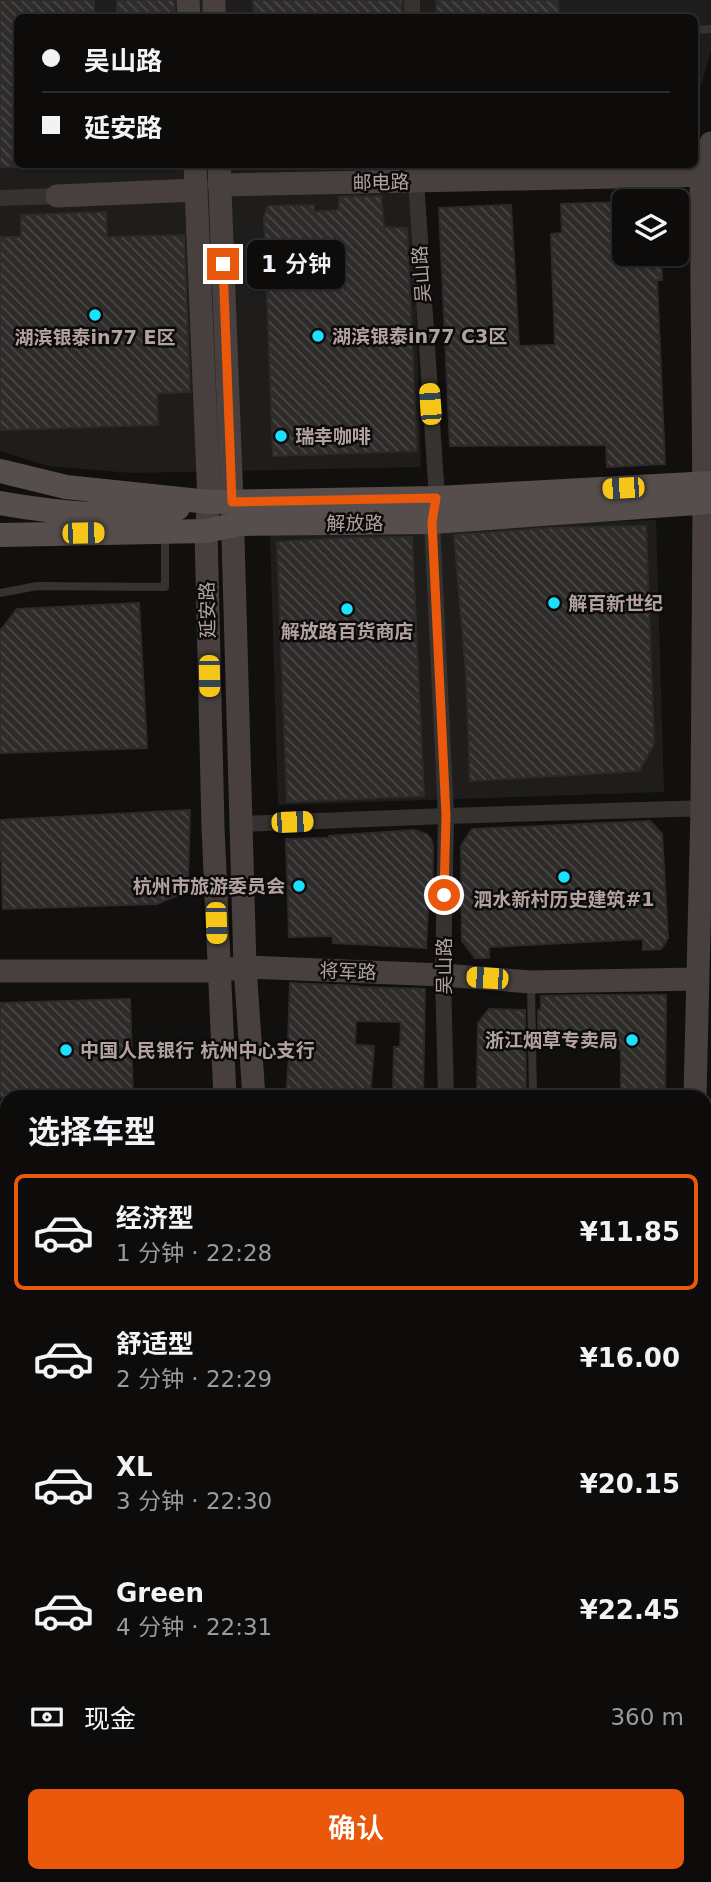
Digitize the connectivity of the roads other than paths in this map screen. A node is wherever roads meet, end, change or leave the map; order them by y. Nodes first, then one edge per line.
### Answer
1 (711, 143) edge
2 (195, 168) edge
3 (415, 173) edge
4 (219, 175) edge
5 (706, 176) edge
6 (196, 190) junction
7 (57, 196) joint
8 (0, 198) edge
9 (0, 471) edge
10 (707, 493) edge
11 (0, 503) edge
12 (225, 509) junction
13 (434, 510) junction
14 (0, 517) edge
15 (205, 531) junction
16 (165, 532) junction
17 (0, 535) edge
18 (0, 593) edge
19 (706, 808) edge
20 (446, 816) junction
21 (241, 824) junction
22 (245, 967) junction
23 (0, 971) edge
24 (218, 971) junction
25 (443, 975) junction
26 (700, 979) junction
27 (531, 982) junction
28 (225, 1090) edge
29 (254, 1090) edge
30 (446, 1090) edge
31 (533, 1090) edge
32 (695, 1090) edge

1 - 5 main road
2 - 6 main road, 延安路
3 - 4 main road, 邮电路
3 - 5 main road, 邮电路
3 - 13 street, 吴山路
4 - 12 main road, 延安路
5 - 10 main road
6 - 7 main road
6 - 12 main road, 延安路
7 - 8 street
9 - 12 main road
10 - 13 main road, 解放路
10 - 19 main road
11 - 12 main road
12 - 13 main road, 解放路
12 - 14 main road
12 - 15 main road, 解放路
12 - 21 main road, 延安路
13 - 20 street, 吴山路
15 - 16 main road, 解放路
15 - 24 main road, 延安路
16 - 17 main road, 解放路
16 - 18 lane
19 - 20 street
19 - 26 main road
20 - 21 street
20 - 25 street, 吴山路
21 - 22 main road, 延安路
22 - 24 main road, 将军路
22 - 25 main road, 将军路
22 - 29 main road, 延安路
23 - 24 main road, 将军路
24 - 28 main road, 延安路
25 - 27 main road, 将军路
25 - 30 street, 吴山路
26 - 27 main road, 将军路
26 - 32 main road
27 - 31 lane

